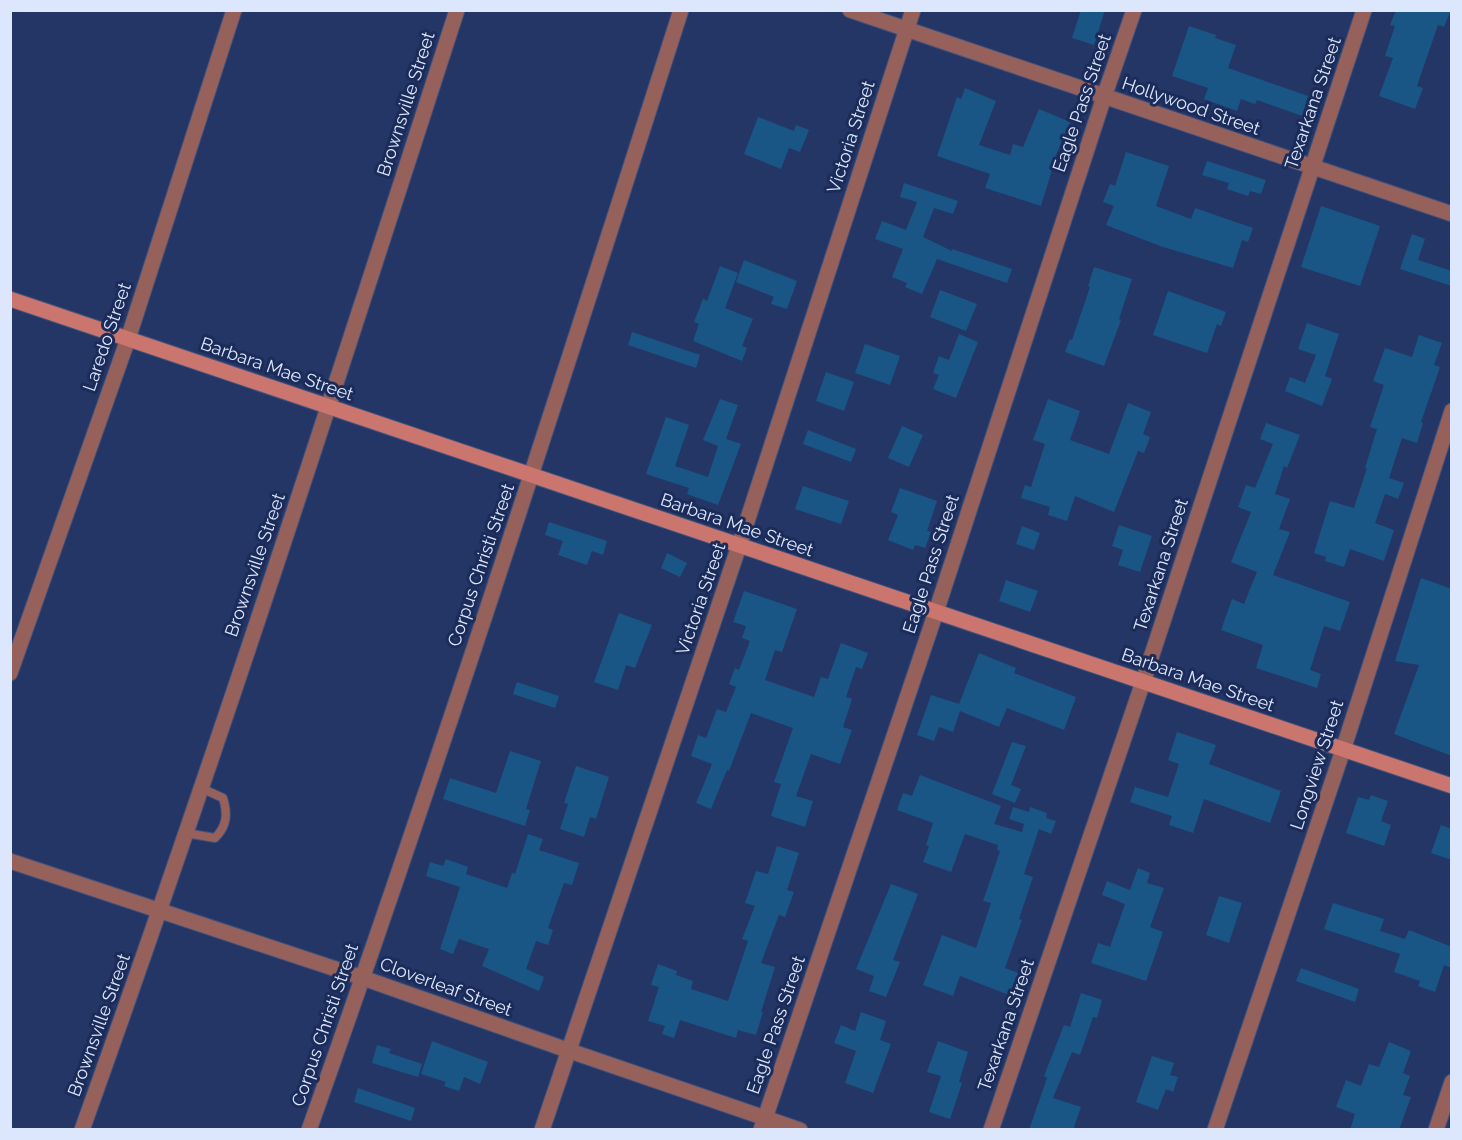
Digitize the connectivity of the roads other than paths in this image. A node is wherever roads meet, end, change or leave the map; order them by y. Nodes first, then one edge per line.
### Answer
1 (234, 10) edge
2 (457, 10) edge
3 (681, 10) edge
4 (850, 10) edge
5 (913, 10) edge
6 (1134, 10) edge
7 (1364, 10) edge
8 (906, 30) junction
9 (1104, 97) junction
10 (1311, 167) junction
11 (1452, 214) edge
12 (10, 300) edge
13 (128, 339) junction
14 (329, 406) junction
15 (1452, 411) edge
16 (531, 477) junction
17 (739, 546) junction
18 (936, 612) junction
19 (10, 673) edge
20 (1143, 682) junction
21 (1343, 750) junction
22 (1452, 786) edge
23 (201, 788) junction
24 (186, 833) junction
25 (10, 861) edge
26 (160, 912) junction
27 (363, 978) junction
28 (570, 1051) junction
29 (1452, 1082) edge
30 (763, 1124) edge
31 (82, 1130) edge
32 (309, 1130) edge
33 (542, 1130) edge
34 (800, 1130) edge
35 (992, 1130) edge
36 (1215, 1130) edge
37 (1436, 1130) edge

1 - 13 street, Laredo Street
2 - 14 street, Brownsville Street
3 - 16 street, Corpus Christi Street
4 - 8 street, Hollywood Street
5 - 8 street, Victoria Street
6 - 9 street, Eagle Pass Street
7 - 10 street, Texarkana Street
8 - 9 street, Hollywood Street
8 - 17 street, Victoria Street
9 - 10 street, Hollywood Street
9 - 18 street, Eagle Pass Street
10 - 11 street, Hollywood Street
10 - 20 street, Texarkana Street
12 - 13 street, Barbara Mae Street
13 - 14 street, Barbara Mae Street
13 - 19 street, Laredo Street
14 - 16 street, Barbara Mae Street
14 - 23 street, Brownsville Street
15 - 21 street, Longview Street
16 - 17 street, Barbara Mae Street
16 - 27 street, Corpus Christi Street
17 - 18 street, Barbara Mae Street
17 - 28 street, Victoria Street
18 - 20 street, Barbara Mae Street
18 - 30 street, Eagle Pass Street
20 - 21 street, Barbara Mae Street
20 - 35 street, Texarkana Street
21 - 22 street, Barbara Mae Street
21 - 36 street, Longview Street
23 - 24 street, Brownsville Street
23 - 24 lane
24 - 26 street, Brownsville Street
25 - 26 street, Cloverleaf Street
26 - 27 street, Cloverleaf Street
26 - 31 street, Brownsville Street
27 - 28 street, Cloverleaf Street
27 - 32 street, Corpus Christi Street
28 - 30 street, Cloverleaf Street
28 - 33 street, Victoria Street
29 - 37 street
30 - 34 street, Cloverleaf Street

